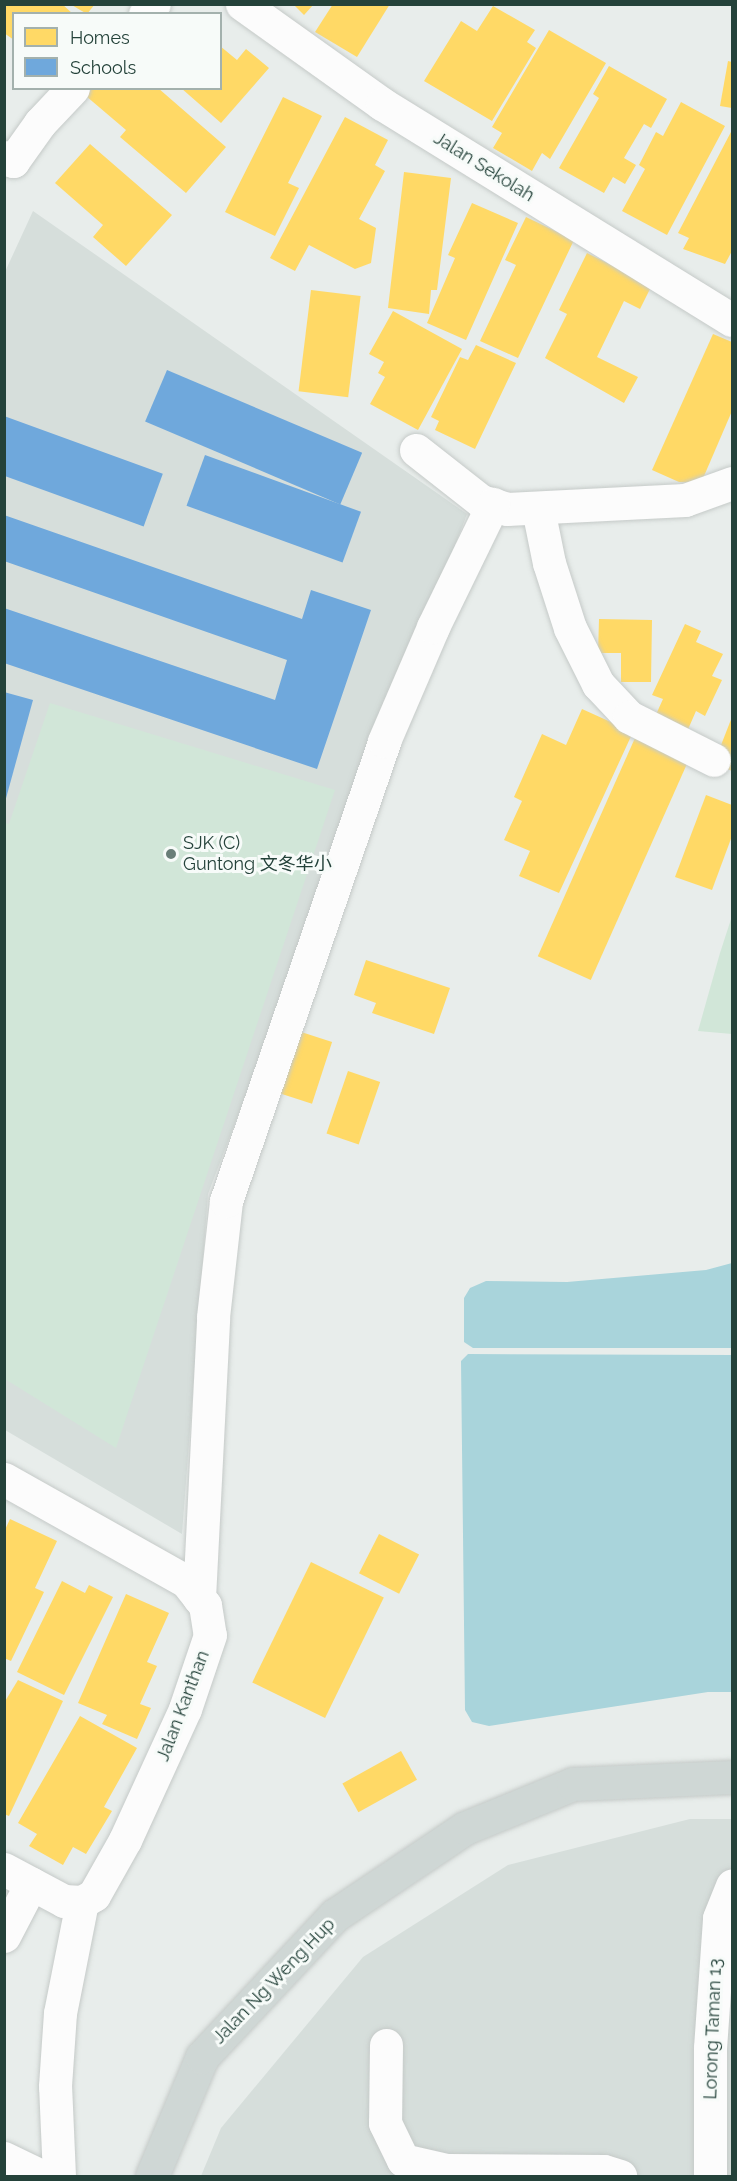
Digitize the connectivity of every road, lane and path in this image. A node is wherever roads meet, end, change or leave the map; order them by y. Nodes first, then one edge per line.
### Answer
1 (243, 4) edge
2 (71, 90) edge
3 (7, 168) edge
4 (732, 320) edge
5 (416, 450) dead end
6 (731, 486) edge
7 (493, 504) junction
8 (538, 509) junction
9 (714, 760) dead end
10 (4, 1479) edge
11 (199, 1598) junction
12 (732, 1777) edge
13 (18, 1877) edge
14 (732, 1885) edge
15 (82, 1902) junction
16 (4, 1936) edge
17 (386, 2045) dead end
18 (722, 2048) edge
19 (4, 2158) edge
20 (399, 2168) edge
21 (41, 2176) edge
22 (59, 2176) edge
23 (152, 2176) edge
24 (620, 2176) edge
25 (710, 2176) edge

1 - 4 street, Jalan Sekolah
2 - 3 street
5 - 7 street
6 - 8 street
7 - 8 street
7 - 11 street
8 - 9 street
10 - 11 street, Jalan Kanthan
11 - 15 street, Jalan Kanthan
12 - 23 main road, Jalan Ng Weng Hup
13 - 15 street
13 - 16 street
14 - 18 street, Lorong Taman 13
15 - 22 street
17 - 20 street
18 - 25 street, Lorong Taman 13
19 - 21 street
20 - 24 street

